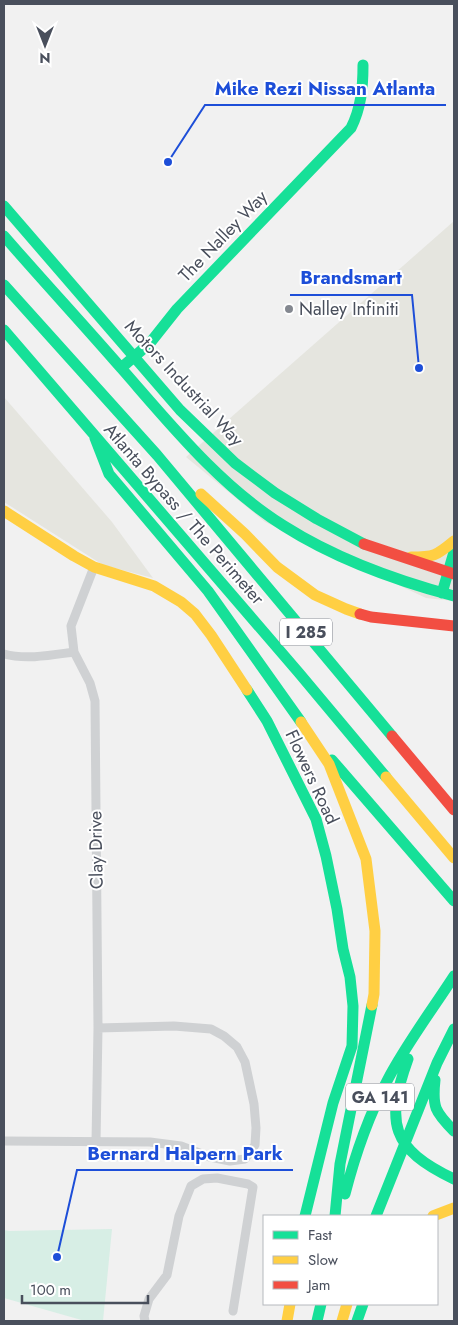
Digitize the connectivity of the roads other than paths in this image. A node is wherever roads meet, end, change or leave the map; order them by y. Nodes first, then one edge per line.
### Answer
1 (363, 65) dead end
2 (4, 206) edge
3 (4, 236) edge
4 (4, 285) edge
5 (4, 330) edge
6 (134, 358) junction
7 (122, 368) junction
8 (95, 438) junction
9 (157, 454) junction
10 (4, 512) edge
11 (454, 541) edge
12 (454, 552) edge
13 (399, 556) junction
14 (94, 567) junction
15 (451, 573) edge
16 (442, 593) junction
17 (454, 596) edge
18 (454, 626) edge
19 (74, 652) junction
20 (4, 654) edge
21 (314, 740) junction
22 (454, 810) edge
23 (454, 858) edge
24 (454, 901) edge
25 (454, 976) edge
26 (98, 1028) junction
27 (454, 1029) edge
28 (418, 1030) junction
29 (437, 1063) junction
30 (454, 1131) edge
31 (4, 1141) edge
32 (96, 1142) junction
33 (405, 1146) junction
34 (454, 1179) edge
35 (454, 1208) edge
36 (305, 1215) edge
37 (335, 1215) edge
38 (340, 1215) edge
39 (376, 1215) edge
40 (436, 1215) edge
41 (290, 1305) edge
42 (321, 1305) edge
43 (347, 1305) edge
44 (363, 1305) edge
45 (233, 1311) dead end
46 (145, 1321) edge
47 (287, 1321) edge
48 (317, 1321) edge
49 (342, 1321) edge
50 (356, 1321) edge

1 - 6 main road, The Nalley Way
2 - 6 main road, Motors Industrial Way
3 - 7 main road, Motors Industrial Way
4 - 9 main road, Atlanta Bypass / The Perimeter / I 285
5 - 8 main road, Atlanta Bypass / The Perimeter / I 285
6 - 7 main road, The Nalley Way
6 - 13 main road, Motors Industrial Way
7 - 16 main road, Motors Industrial Way
8 - 21 main road
8 - 23 main road, Atlanta Bypass / The Perimeter / I 285
9 - 18 main road
9 - 22 main road, Atlanta Bypass / The Perimeter / I 285
10 - 14 main road, Flowers Road
11 - 13 main road
12 - 15 main road
13 - 15 main road, Motors Industrial Way
14 - 19 street, Clay Drive
14 - 36 main road, Flowers Road
15 - 16 main road
16 - 17 main road, Motors Industrial Way
19 - 20 street
19 - 26 street, Clay Drive
21 - 24 main road
21 - 37 main road
25 - 28 main road, GA 141
26 - 32 street, Clay Drive
26 - 32 street
27 - 29 main road, GA 141
28 - 33 main road
28 - 38 main road, GA 141
29 - 30 main road
29 - 33 main road, GA 141
31 - 32 street
33 - 34 main road
33 - 39 main road, GA 141
35 - 40 main road
41 - 47 main road
42 - 48 main road
43 - 49 main road
44 - 50 main road
45 - 46 street

